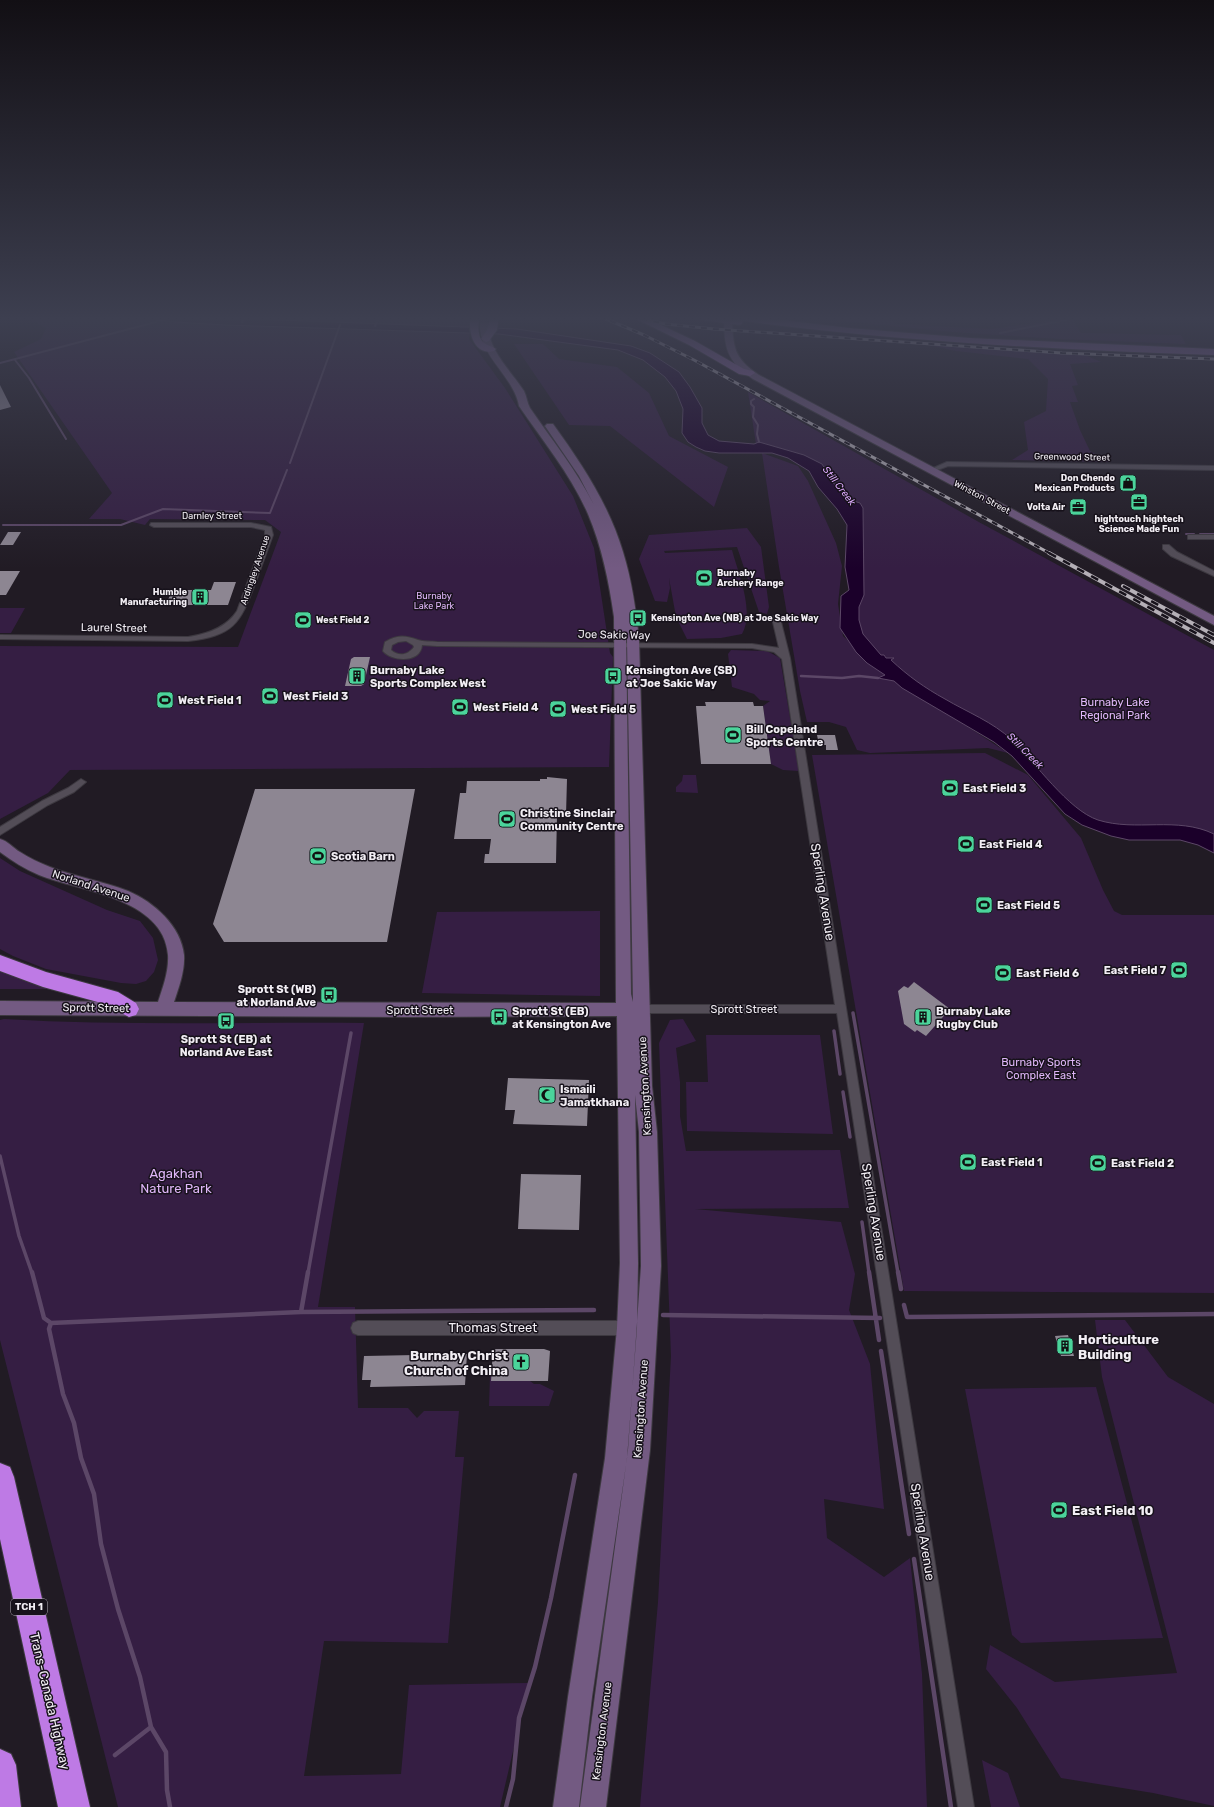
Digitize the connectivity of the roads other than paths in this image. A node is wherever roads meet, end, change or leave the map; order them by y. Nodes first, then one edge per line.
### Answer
1 (530, 400) edge
2 (800, 400) edge
3 (1214, 468) edge
4 (932, 470) junction
5 (154, 525) dead end
6 (268, 530) joint
7 (1191, 537) dead end
8 (1214, 537) edge
9 (1166, 547) dead end
10 (1214, 574) edge
11 (776, 618) dead end
12 (1214, 621) edge
13 (226, 628) joint
14 (0, 637) edge
15 (415, 642) junction
16 (437, 644) junction
17 (627, 646) junction
18 (414, 652) junction
19 (786, 658) junction
20 (81, 782) dead end
21 (0, 832) edge
22 (0, 844) edge
23 (0, 963) edge
24 (0, 1008) edge
25 (129, 1009) junction
26 (164, 1009) junction
27 (633, 1009) junction
28 (840, 1009) junction
29 (358, 1328) dead end
30 (637, 1329) junction
31 (0, 1477) edge
32 (0, 1765) edge
33 (6, 1807) edge
34 (74, 1807) edge
35 (566, 1807) edge
36 (593, 1807) edge
37 (966, 1807) edge

1 - 17 main road, Kensington Avenue
2 - 4 main road, Winston Street
3 - 4 street, Greenwood Street
4 - 12 main road, Winston Street
5 - 6 street, Darnley Street
6 - 13 street, Ardingley Avenue
7 - 8 street
9 - 10 street
11 - 19 street, Sperling Avenue
13 - 14 street, Laurel Street
15 - 16 street, Joe Sakic Way
15 - 18 street
15 - 18 street, Joe Sakic Way
16 - 17 street, Joe Sakic Way
16 - 18 street, Joe Sakic Way
17 - 19 street, Joe Sakic Way
17 - 27 main road, Kensington Avenue
19 - 28 street, Sperling Avenue
20 - 21 street
22 - 26 main road, Norland Avenue
23 - 25 highway
24 - 25 main road, Sprott Street
25 - 26 main road, Sprott Street
26 - 27 main road, Sprott Street
27 - 28 street, Sprott Street
27 - 30 main road, Kensington Avenue
28 - 37 street, Sperling Avenue
29 - 30 street, Thomas Street
30 - 35 main road, Kensington Avenue
30 - 36 main road, Kensington Avenue
31 - 34 highway, Trans-Canada Highway / TCH 1
32 - 33 highway

